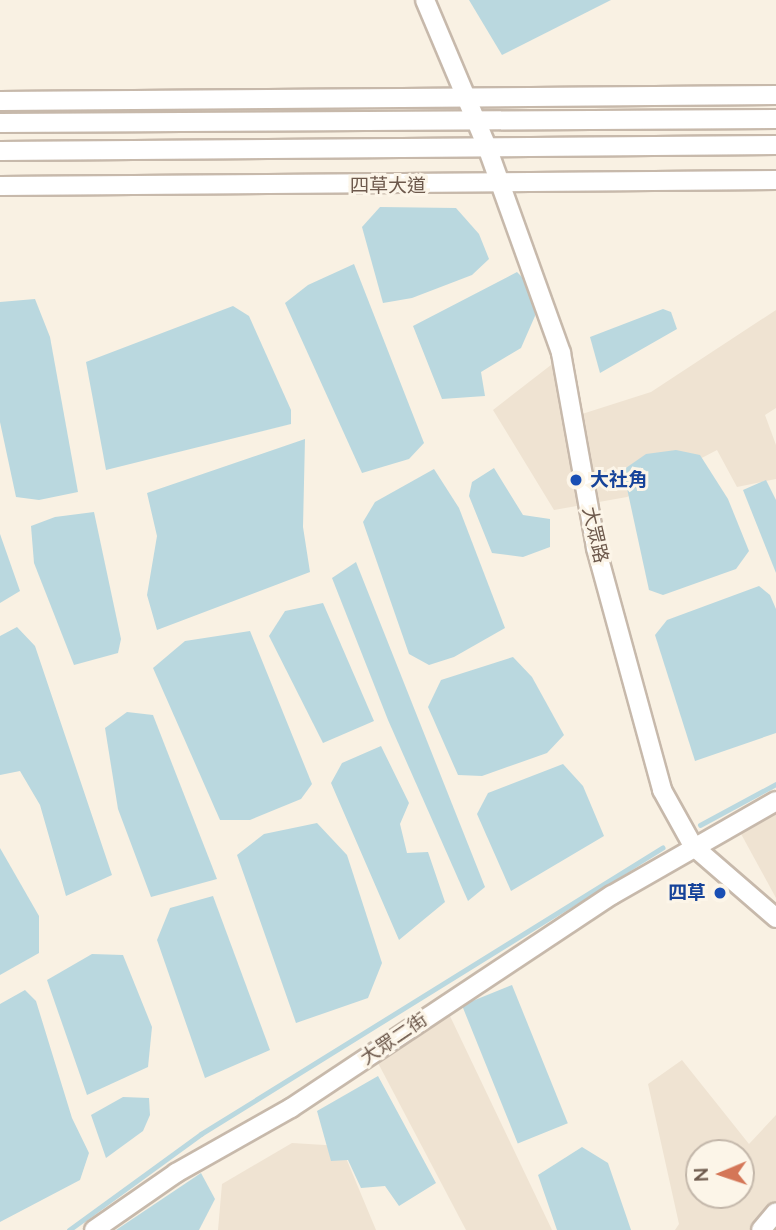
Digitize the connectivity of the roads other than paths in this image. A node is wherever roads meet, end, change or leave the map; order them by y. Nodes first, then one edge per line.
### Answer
1 (425, 0) edge
2 (776, 95) edge
3 (467, 98) junction
4 (0, 101) edge
5 (776, 119) edge
6 (475, 120) junction
7 (0, 122) edge
8 (776, 145) edge
9 (487, 147) junction
10 (0, 150) edge
11 (776, 180) edge
12 (501, 185) junction
13 (0, 187) edge
14 (776, 802) edge
15 (693, 846) junction
16 (776, 918) edge
17 (776, 1212) edge
18 (94, 1230) edge
19 (761, 1230) edge

1 - 3 street, 大眾路
2 - 3 street
3 - 4 street
3 - 6 street, 大眾路
5 - 6 street
6 - 7 street
6 - 9 street, 大眾路
8 - 9 street, 四草大道
9 - 10 street, 四草大道
9 - 12 street, 大眾路
11 - 12 street, 四草大道
12 - 13 street, 四草大道
12 - 15 street, 大眾路
14 - 15 street, 大眾二街
15 - 16 street, 大眾路
15 - 18 street, 大眾二街
17 - 19 street

